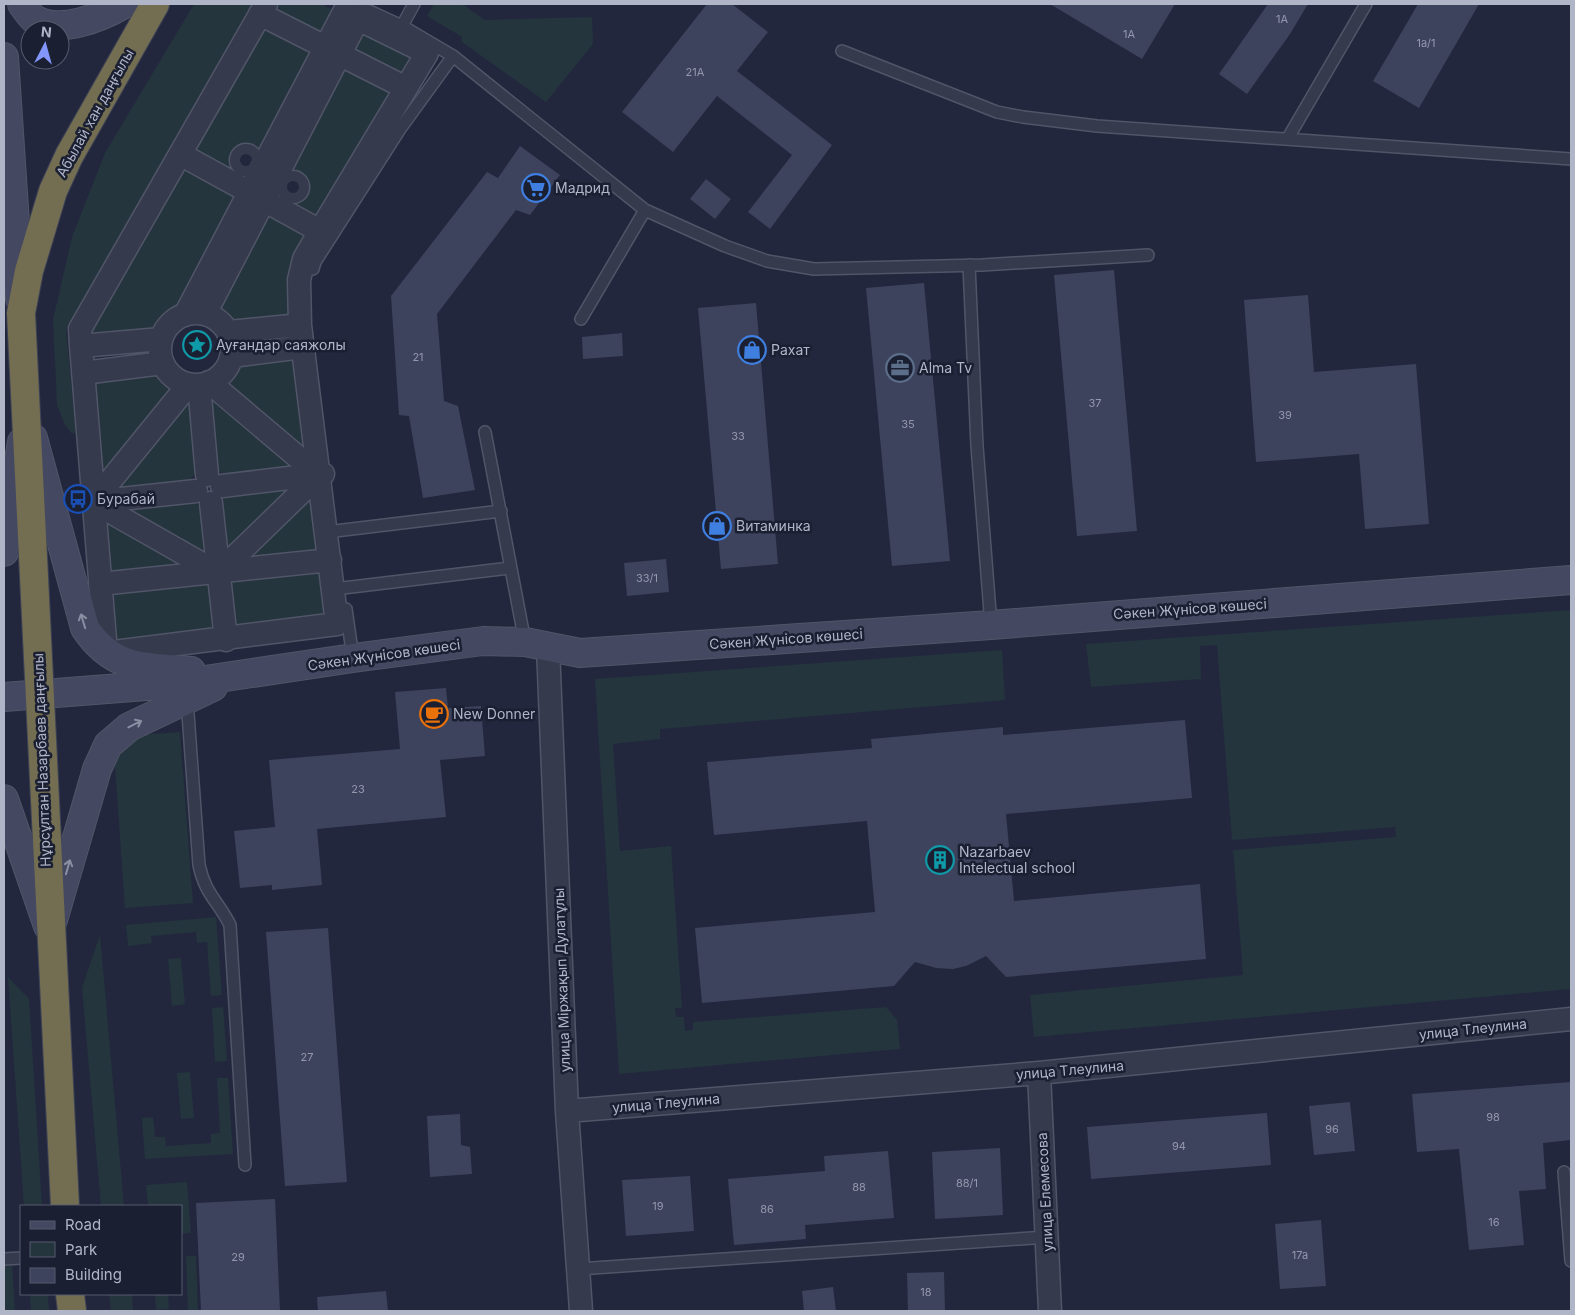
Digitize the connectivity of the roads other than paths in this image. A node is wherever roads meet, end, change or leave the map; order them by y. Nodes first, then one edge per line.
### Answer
1 (22, 4) edge
2 (124, 4) edge
3 (155, 4) edge
4 (414, 4) edge
5 (1366, 4) edge
6 (263, 9) edge
7 (346, 9) edge
8 (402, 26) junction
9 (842, 50) dead end
10 (332, 51) junction
11 (453, 56) junction
12 (4, 57) edge
13 (406, 88) junction
14 (6, 112) edge
15 (1288, 138) junction
16 (180, 154) junction
17 (1571, 159) edge
18 (263, 183) junction
19 (645, 210) junction
20 (320, 231) junction
21 (1148, 255) dead end
22 (969, 265) junction
23 (201, 302) junction
24 (21, 313) junction
25 (581, 318) dead end
26 (300, 324) junction
27 (262, 329) junction
28 (229, 332) junction
29 (161, 339) junction
30 (117, 343) junction
31 (81, 346) junction
32 (302, 348) junction
33 (265, 352) junction
34 (232, 356) junction
35 (163, 362) junction
36 (120, 368) junction
37 (83, 372) junction
38 (199, 384) junction
39 (26, 413) junction
40 (484, 432) dead end
41 (323, 474) junction
42 (209, 489) junction
43 (93, 502) junction
44 (501, 510) junction
45 (335, 531) junction
46 (4, 552) edge
47 (330, 560) junction
48 (510, 568) junction
49 (218, 572) junction
50 (1571, 580) edge
51 (100, 584) junction
52 (343, 588) junction
53 (990, 625) junction
54 (226, 640) junction
55 (537, 645) junction
56 (106, 647) junction
57 (353, 658) junction
58 (234, 676) junction
59 (186, 691) junction
60 (39, 695) junction
61 (4, 697) edge
62 (4, 800) edge
63 (50, 930) junction
64 (1571, 1019) edge
65 (1039, 1073) junction
66 (567, 1111) junction
67 (245, 1165) dead end
68 (1564, 1172) dead end
69 (65, 1205) edge
70 (1047, 1237) junction
71 (20, 1258) edge
72 (4, 1259) edge
73 (1571, 1261) edge
74 (578, 1268) junction
75 (70, 1295) edge
76 (72, 1311) edge
77 (581, 1311) edge
78 (1050, 1311) edge

1 - 2 street
3 - 24 highway, Абылай хан даңғылы
4 - 8 lane
5 - 15 lane
6 - 10 street
6 - 16 street
7 - 8 lane
7 - 10 street
7 - 13 street
8 - 11 lane
9 - 15 lane
10 - 13 street
10 - 18 street
11 - 19 lane
11 - 41 lane
12 - 14 street
13 - 20 street
14 - 24 street
15 - 17 lane
16 - 18 street
16 - 31 street
18 - 20 street
18 - 23 street
19 - 22 lane
19 - 25 lane
20 - 26 street
21 - 22 lane
22 - 53 lane
23 - 28 street
23 - 29 street
24 - 39 highway, Нұрсұлтан Назарбаев даңғылы
26 - 27 street
26 - 32 street
27 - 28 street
27 - 33 street
28 - 34 street
29 - 30 street
29 - 35 street
30 - 31 street
30 - 36 street
31 - 37 street
32 - 33 street
32 - 41 street
33 - 34 street
34 - 38 street
35 - 36 street
35 - 38 street
36 - 37 street
37 - 43 street
38 - 41 street
38 - 42 street
38 - 43 street
39 - 46 street
56 -> 39 street
39 - 60 highway, Нұрсұлтан Назарбаев даңғылы
40 - 44 lane
41 - 42 street
41 - 45 lane
41 - 47 street
41 - 49 street
42 - 43 street
42 - 49 street
43 - 49 street
43 - 51 street
44 - 45 lane
44 - 48 lane
45 - 52 lane
47 - 49 street
47 - 54 street
48 - 52 lane
48 - 55 lane
49 - 51 street
49 - 54 street
50 - 53 street, Сәкен Жүнісов көшесі
51 - 56 street
52 - 57 lane
53 - 55 street, Сәкен Жүнісов көшесі
54 - 56 street
55 - 57 street, Сәкен Жүнісов көшесі
55 - 66 street, улица Міржақып Дулатұлы
56 - 58 street
57 - 58 street, Сәкен Жүнісов көшесі
58 - 59 street
59 - 60 street
63 -> 59 street
59 - 67 lane
60 - 61 street
60 - 63 highway, Нұрсұлтан Назарбаев даңғылы
62 - 63 street
63 - 69 highway, Нұрсұлтан Назарбаев даңғылы
64 - 65 street, улица Тлеулина
65 - 66 street, улица Тлеулина
65 - 70 street, улица Елемесова
66 - 74 street, улица Міржақып Дулатұлы
68 - 73 lane
70 - 74 lane
70 - 78 street, улица Елемесова
71 - 72 lane
74 - 77 street, улица Міржақып Дулатұлы
75 - 76 highway

